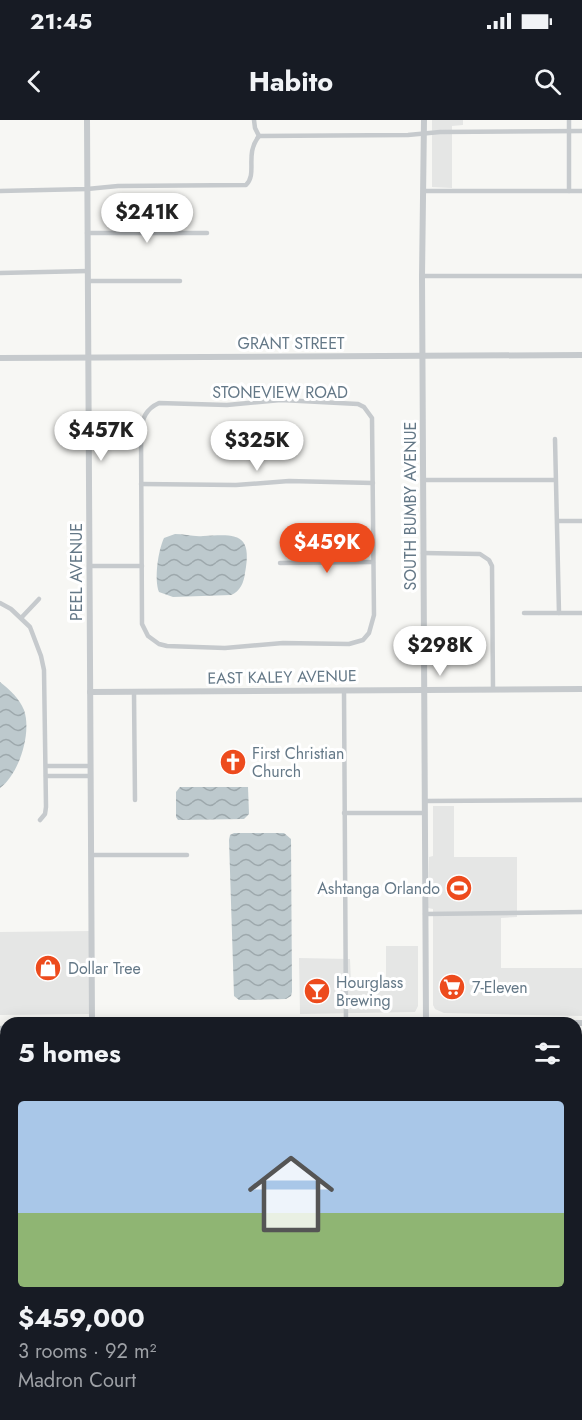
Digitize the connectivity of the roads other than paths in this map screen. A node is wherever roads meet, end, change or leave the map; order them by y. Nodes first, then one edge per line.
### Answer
1 (87, 120) edge
2 (254, 120) edge
3 (422, 120) edge
4 (569, 120) edge
5 (569, 131) junction
6 (582, 131) edge
7 (422, 133) junction
8 (259, 136) junction
9 (87, 189) junction
10 (0, 191) edge
11 (422, 191) junction
12 (569, 191) junction
13 (582, 191) edge
14 (207, 232) dead end
15 (87, 233) junction
16 (88, 271) junction
17 (0, 273) edge
18 (422, 276) junction
19 (582, 276) edge
20 (88, 281) junction
21 (180, 281) dead end
22 (423, 355) junction
23 (582, 355) edge
24 (0, 358) edge
25 (88, 358) junction
26 (555, 440) dead end
27 (423, 480) junction
28 (555, 480) junction
29 (373, 483) junction
30 (141, 484) junction
31 (558, 521) junction
32 (582, 521) edge
33 (423, 554) junction
34 (373, 562) junction
35 (280, 563) dead end
36 (89, 566) junction
37 (142, 566) junction
38 (39, 599) dead end
39 (0, 603) edge
40 (524, 613) dead end
41 (559, 613) junction
42 (582, 613) edge
43 (22, 617) junction
44 (493, 689) junction
45 (582, 689) edge
46 (344, 690) junction
47 (424, 690) junction
48 (90, 692) junction
49 (134, 692) junction
50 (46, 766) junction
51 (89, 766) junction
52 (46, 776) junction
53 (90, 776) junction
54 (135, 800) dead end
55 (582, 800) edge
56 (425, 801) junction
57 (344, 813) junction
58 (425, 813) junction
59 (40, 820) dead end
60 (92, 855) junction
61 (187, 855) dead end
62 (582, 912) edge
63 (425, 914) junction
64 (92, 1017) edge
65 (346, 1017) edge
66 (426, 1017) edge

1 - 9 street, PEEL AVENUE
2 - 8 street
3 - 7 street, SOUTH BUMBY AVENUE
4 - 5 street
5 - 6 street
5 - 7 street
5 - 12 street
7 - 8 street
7 - 11 street, SOUTH BUMBY AVENUE
8 - 9 street
9 - 10 street
9 - 15 street, PEEL AVENUE
11 - 12 street
11 - 18 street, SOUTH BUMBY AVENUE
12 - 13 street
14 - 15 street
15 - 16 street, PEEL AVENUE
16 - 17 street
16 - 20 street, PEEL AVENUE
18 - 19 street
18 - 22 street, SOUTH BUMBY AVENUE
20 - 21 street
20 - 25 street, PEEL AVENUE
22 - 23 street, GRANT STREET
22 - 25 street, GRANT STREET
22 - 27 street, SOUTH BUMBY AVENUE
24 - 25 street, GRANT STREET
25 - 36 street, PEEL AVENUE
26 - 28 street
27 - 28 street
27 - 33 street, SOUTH BUMBY AVENUE
28 - 31 street
29 - 30 street
29 - 30 street, STONEVIEW ROAD
29 - 34 street, STONEVIEW ROAD
30 - 37 street, STONEVIEW ROAD
31 - 32 street
31 - 41 street
33 - 44 street
33 - 47 street, SOUTH BUMBY AVENUE
34 - 35 street
34 - 37 street, STONEVIEW ROAD
36 - 37 street
36 - 48 street, PEEL AVENUE
38 - 43 street
39 - 43 street
40 - 41 street
41 - 42 street
43 - 50 street
44 - 45 street, EAST KALEY AVENUE
44 - 47 street, EAST KALEY AVENUE
46 - 47 street, EAST KALEY AVENUE
46 - 49 street, EAST KALEY AVENUE
46 - 57 street
47 - 56 street, SOUTH BUMBY AVENUE
48 - 49 street, EAST KALEY AVENUE
48 - 51 street, PEEL AVENUE
49 - 54 street
50 - 51 street
50 - 52 street
51 - 53 street, PEEL AVENUE
52 - 53 street
52 - 59 street
53 - 60 street, PEEL AVENUE
55 - 56 street
56 - 58 street, SOUTH BUMBY AVENUE
57 - 58 street
57 - 65 street
58 - 63 street, SOUTH BUMBY AVENUE
60 - 61 street
60 - 64 street, PEEL AVENUE
62 - 63 street
63 - 66 street, SOUTH BUMBY AVENUE

